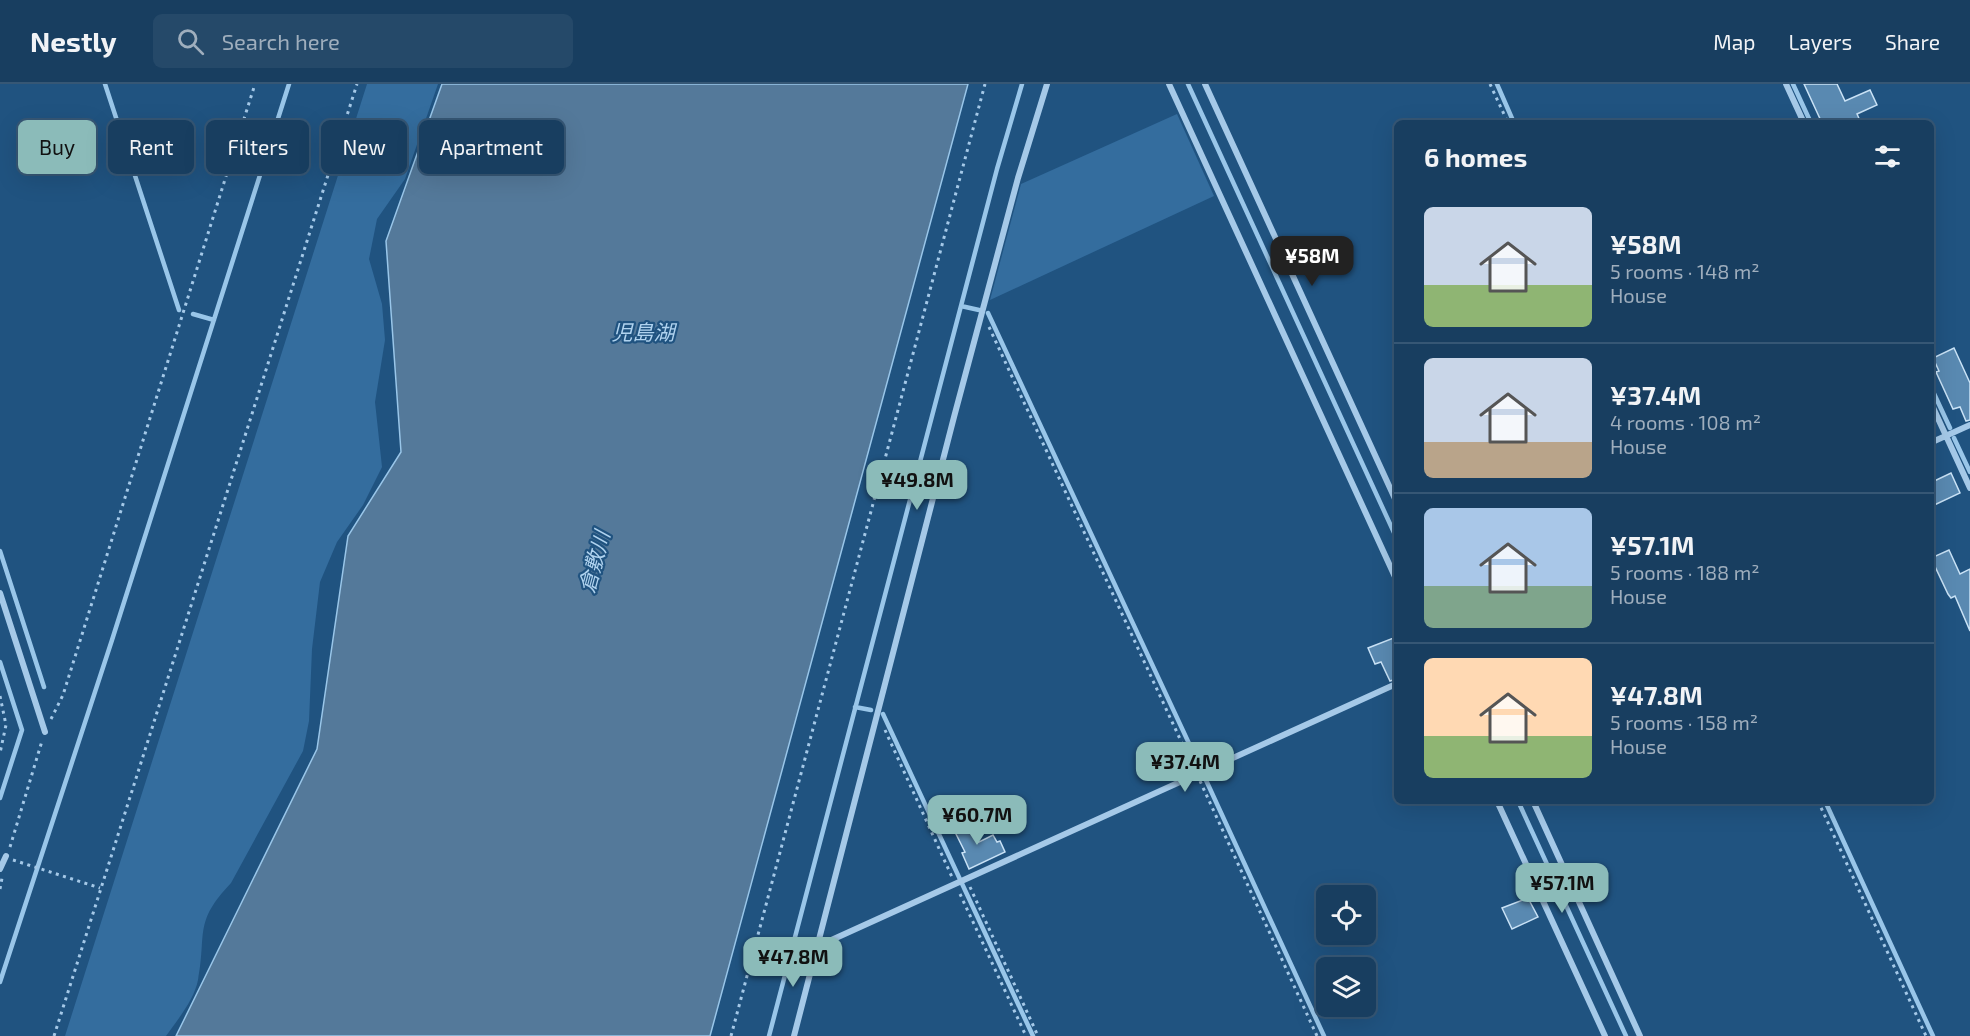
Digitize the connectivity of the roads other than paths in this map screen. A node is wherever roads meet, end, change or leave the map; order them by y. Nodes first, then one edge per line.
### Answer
1 (1047, 84) edge
2 (1169, 84) edge
3 (1205, 84) edge
4 (1786, 84) edge
5 (1803, 120) edge
6 (1934, 409) edge
7 (1970, 425) edge
8 (1946, 436) junction
9 (1934, 440) edge
10 (1970, 488) edge
11 (1394, 497) edge
12 (1394, 575) edge
13 (0, 593) edge
14 (1394, 685) edge
15 (45, 732) road end
16 (1498, 804) edge
17 (1534, 804) edge
18 (6, 856) road end
19 (0, 868) edge
20 (816, 947) junction
21 (794, 1036) edge
22 (1605, 1036) edge
23 (1640, 1036) edge

1 - 20 street
2 - 12 street
3 - 11 street
4 - 5 street
6 - 8 street
7 - 8 street
8 - 9 street
8 - 10 street
13 - 15 street
14 - 20 street
16 - 22 street
17 - 23 street
18 - 19 street
20 - 21 street

